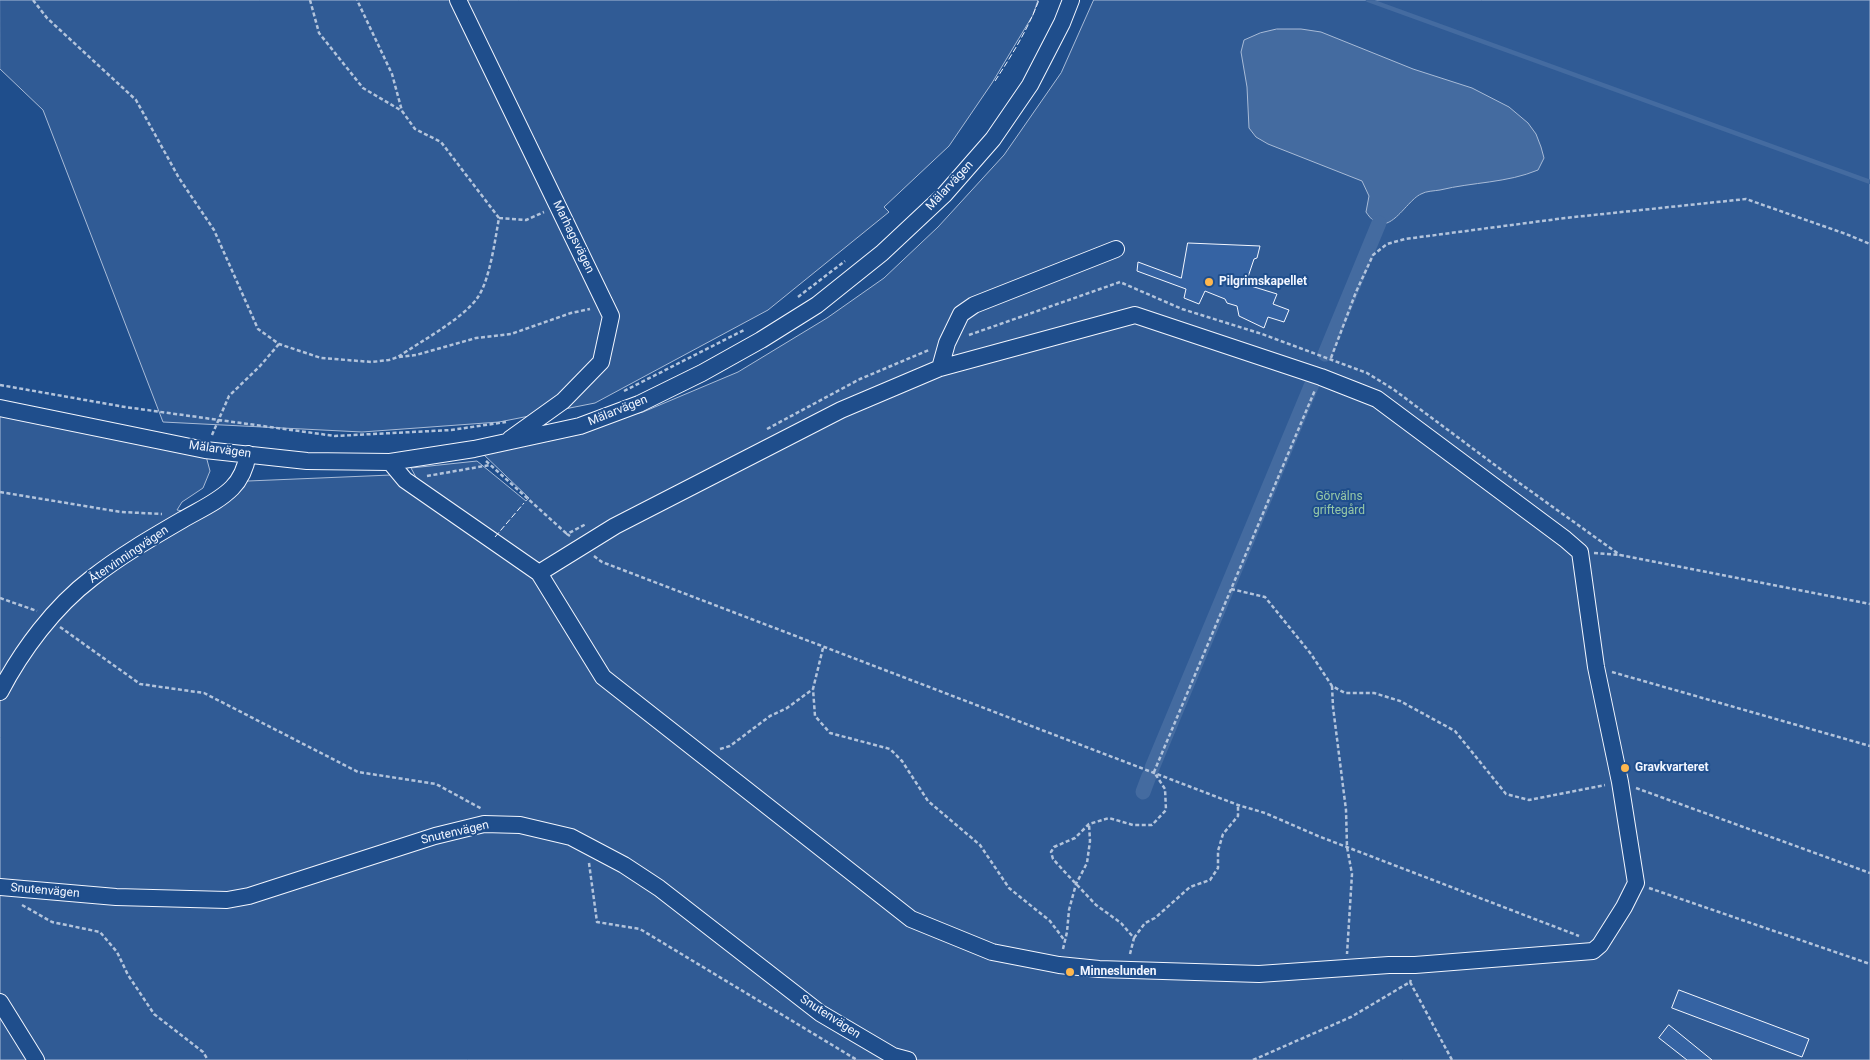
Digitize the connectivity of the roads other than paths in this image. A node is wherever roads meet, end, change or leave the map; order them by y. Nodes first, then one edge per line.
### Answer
1 (458, 0) edge
2 (1071, 0) edge
3 (1116, 249) dead end
4 (940, 368) junction
5 (0, 408) edge
6 (502, 444) junction
7 (248, 454) junction
8 (390, 462) junction
9 (539, 573) junction
10 (0, 692) edge
11 (0, 887) edge
12 (0, 1002) edge
13 (36, 1060) edge
14 (908, 1060) edge

1 - 6 street, Marhagsvägen
2 - 6 street, Mälarvägen
3 - 4 street
4 - 9 street
4 - 9 street
5 - 7 street, Mälarvägen
6 - 8 street, Mälarvägen
7 - 8 street, Mälarvägen
7 - 10 street, Återvinningvägen
8 - 9 street
11 - 14 street, Snutenvägen
12 - 13 street

